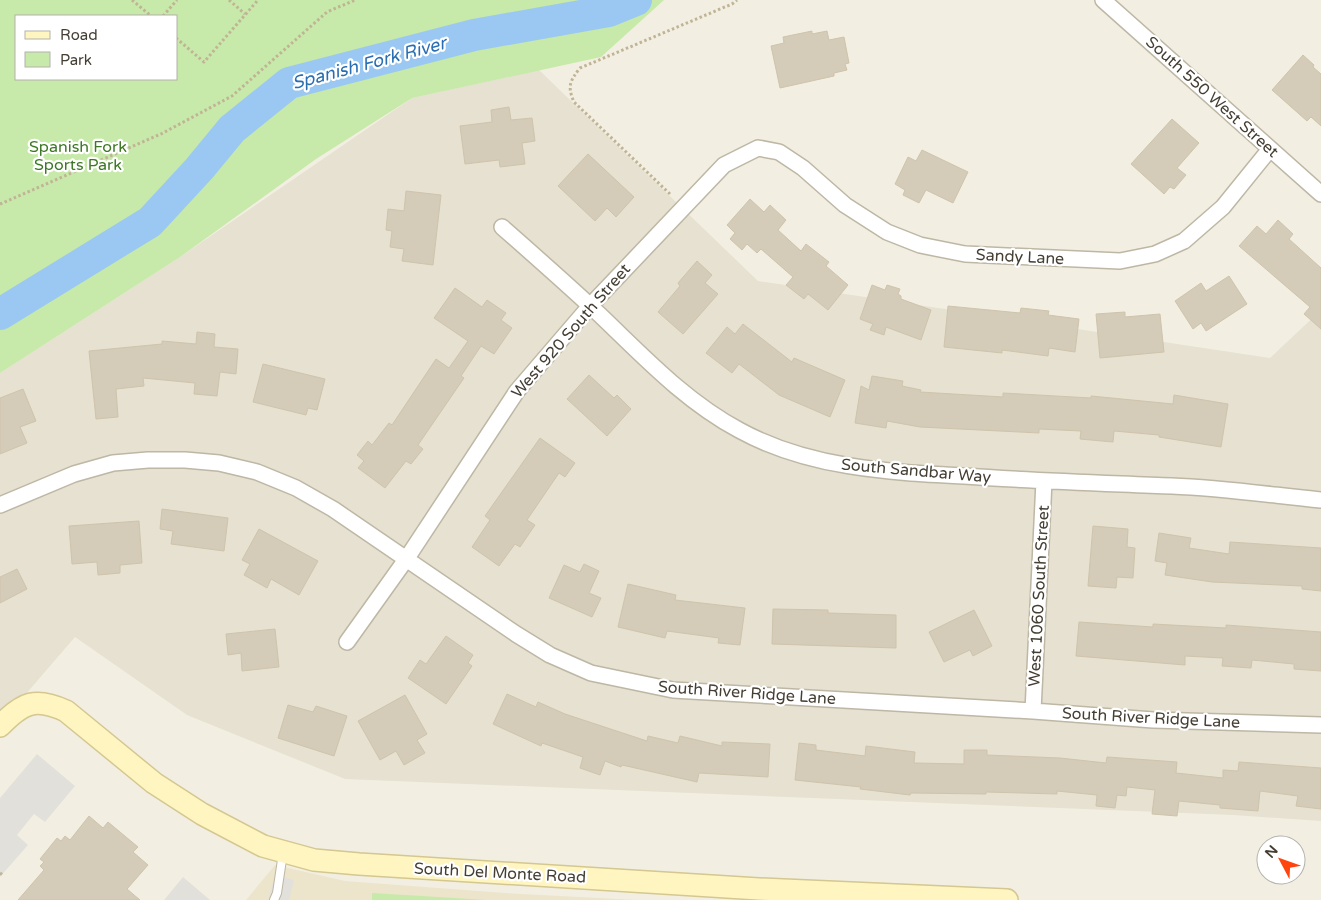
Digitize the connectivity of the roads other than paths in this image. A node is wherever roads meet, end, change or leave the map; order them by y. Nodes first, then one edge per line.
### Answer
1 (1103, 0) edge
2 (758, 148) joint
3 (1270, 149) junction
4 (1321, 194) edge
5 (502, 227) dead end
6 (590, 306) junction
7 (1044, 481) junction
8 (1321, 500) edge
9 (0, 505) edge
10 (406, 558) junction
11 (347, 642) dead end
12 (1033, 711) junction
13 (1321, 725) edge
14 (0, 726) edge
15 (283, 851) junction
16 (788, 895) edge
17 (274, 900) edge
18 (1006, 900) edge

1 - 3 street, South 550 West Street
2 - 3 street, Sandy Lane
2 - 6 street, West 920 South Street
3 - 4 street, South 550 West Street
5 - 6 street, South Sandbar Way
6 - 7 street, South Sandbar Way
6 - 10 street, West 920 South Street
7 - 8 street, South Sandbar Way
7 - 12 street, West 1060 South Street
9 - 10 street, South River Ridge Lane
10 - 11 street, West 920 South Street
10 - 12 street, South River Ridge Lane
12 - 13 street, South River Ridge Lane
14 - 15 street, South Del Monte Road
15 - 16 street, South Del Monte Road
15 - 17 lane
16 - 18 street, South Del Monte Road

